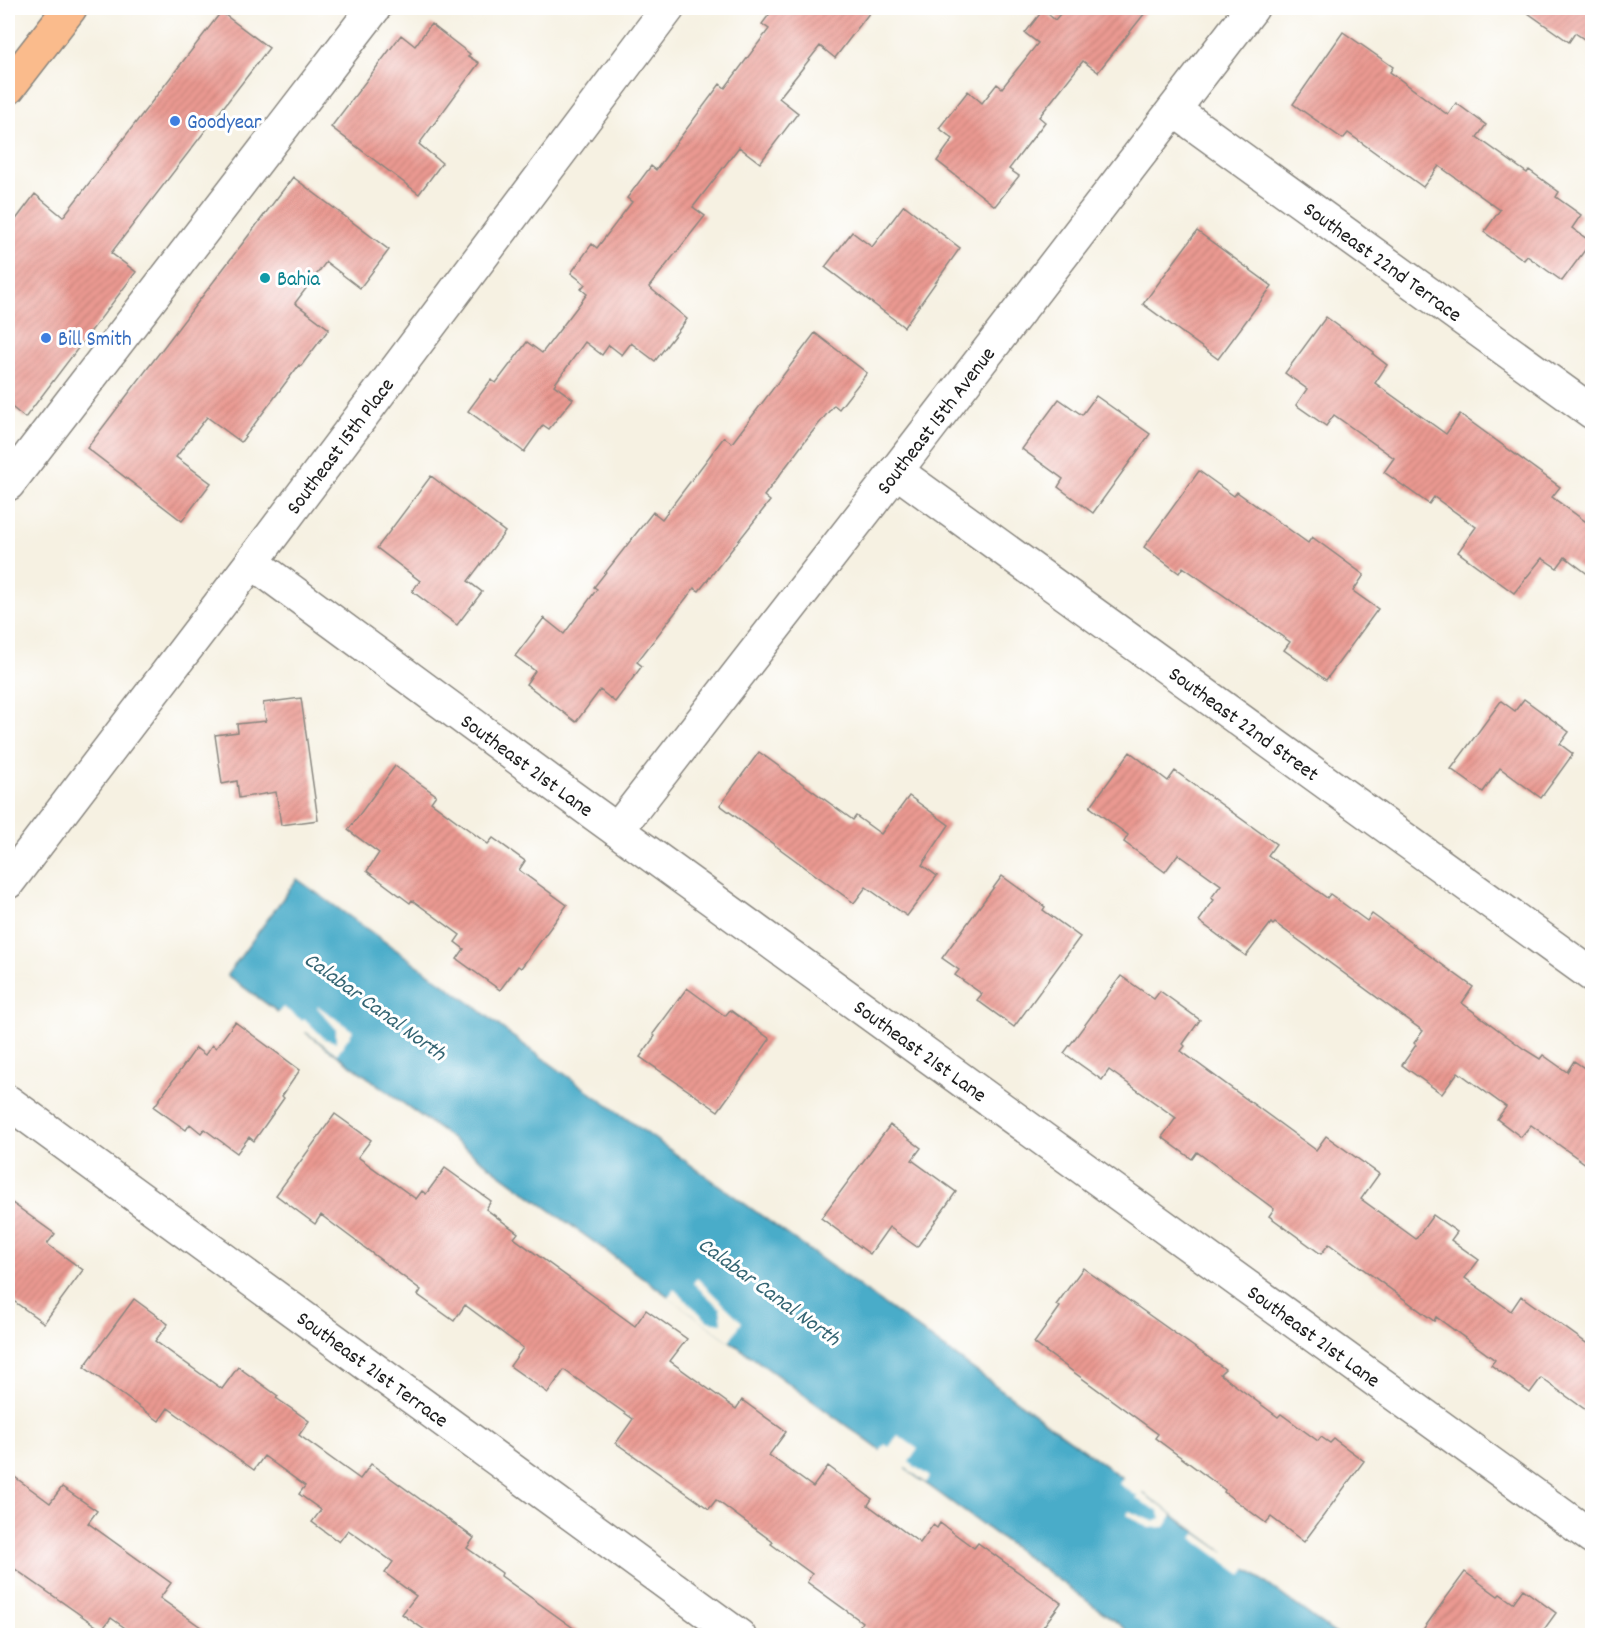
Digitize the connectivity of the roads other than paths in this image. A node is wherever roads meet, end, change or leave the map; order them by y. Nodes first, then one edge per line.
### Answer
1 (70, 8) edge
2 (374, 8) edge
3 (668, 8) edge
4 (1252, 8) edge
5 (8, 88) edge
6 (1174, 110) junction
7 (1593, 412) edge
8 (896, 471) junction
9 (8, 484) edge
10 (252, 562) junction
11 (617, 830) junction
12 (8, 882) edge
13 (1593, 975) edge
14 (8, 1102) edge
15 (1593, 1537) edge
16 (739, 1635) edge

1 - 5 main road
2 - 9 street
3 - 10 street, Southeast 15th Place
4 - 6 street, Southeast 15th Avenue
6 - 7 street, Southeast 22nd Terrace
6 - 8 street, Southeast 15th Avenue
8 - 11 street, Southeast 15th Avenue
8 - 13 street, Southeast 22nd Street
10 - 11 street, Southeast 21st Lane
10 - 12 street, Southeast 15th Place
11 - 15 street, Southeast 21st Lane
14 - 16 street, Southeast 21st Terrace

